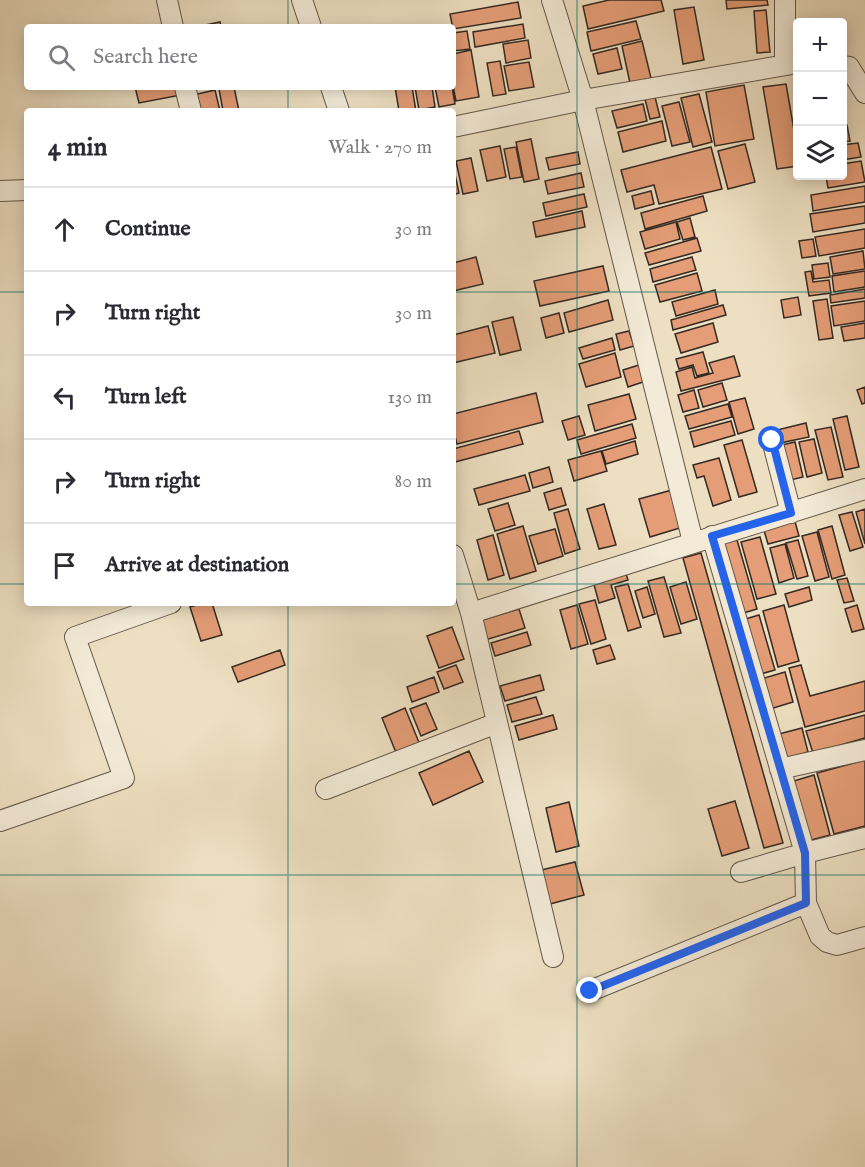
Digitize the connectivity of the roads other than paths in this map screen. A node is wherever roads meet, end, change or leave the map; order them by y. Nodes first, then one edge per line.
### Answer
1 (167, 0) edge
2 (302, 0) edge
3 (552, 0) edge
4 (785, 0) edge
5 (171, 24) edge
6 (310, 24) edge
7 (791, 64) edge
8 (847, 67) edge
9 (186, 90) edge
10 (332, 90) edge
11 (865, 93) edge
12 (582, 100) junction
13 (189, 108) edge
14 (338, 108) edge
15 (456, 126) edge
16 (24, 190) edge
17 (0, 191) edge
18 (772, 440) dead end
19 (865, 489) edge
20 (791, 513) junction
21 (712, 536) junction
22 (693, 542) junction
23 (456, 565) edge
24 (163, 606) edge
25 (471, 613) junction
26 (497, 723) junction
27 (865, 750) edge
28 (780, 769) junction
29 (326, 789) dead end
30 (0, 821) edge
31 (865, 838) edge
32 (805, 853) junction
33 (741, 872) dead end
34 (806, 903) junction
35 (865, 937) edge
36 (553, 957) dead end
37 (590, 991) dead end

1 - 5 street
2 - 6 street
3 - 12 street
4 - 7 street
7 - 12 street
8 - 11 street
9 - 13 street
10 - 14 street
12 - 15 street
12 - 22 street
16 - 17 street
18 - 20 street
19 - 20 street
20 - 21 street
21 - 22 street
21 - 28 street
22 - 25 street
23 - 25 street
24 - 30 street
25 - 26 street
26 - 29 street
26 - 36 street
27 - 28 street
28 - 32 street
31 - 32 street
32 - 33 street
32 - 34 street
34 - 35 street
34 - 37 street

